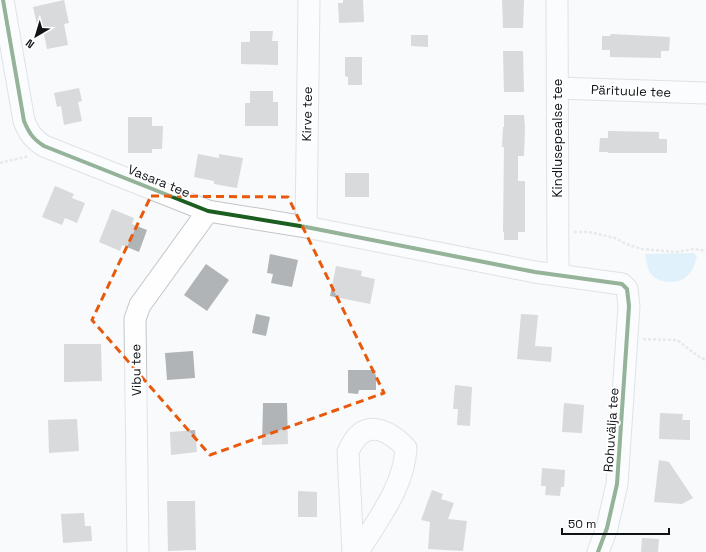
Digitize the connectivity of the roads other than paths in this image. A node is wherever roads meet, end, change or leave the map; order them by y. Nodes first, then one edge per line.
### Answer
1 (2, 0) edge
2 (309, 0) edge
3 (557, 0) edge
4 (557, 88) junction
5 (706, 93) edge
6 (208, 211) junction
7 (306, 227) junction
8 (558, 276) junction
9 (138, 552) edge
10 (353, 552) edge
11 (358, 552) edge
12 (598, 552) edge

1 - 6 street, Vasara tee
2 - 7 street, Kirve tee
3 - 4 street, Kindlusepealse tee
4 - 5 street, Pärituule tee
4 - 8 street, Kindlusepealse tee
6 - 7 street, Vasara tee
6 - 9 street, Vibu tee
7 - 8 street, Vasara tee
8 - 12 street, Rohuvälja tee
10 - 11 street

